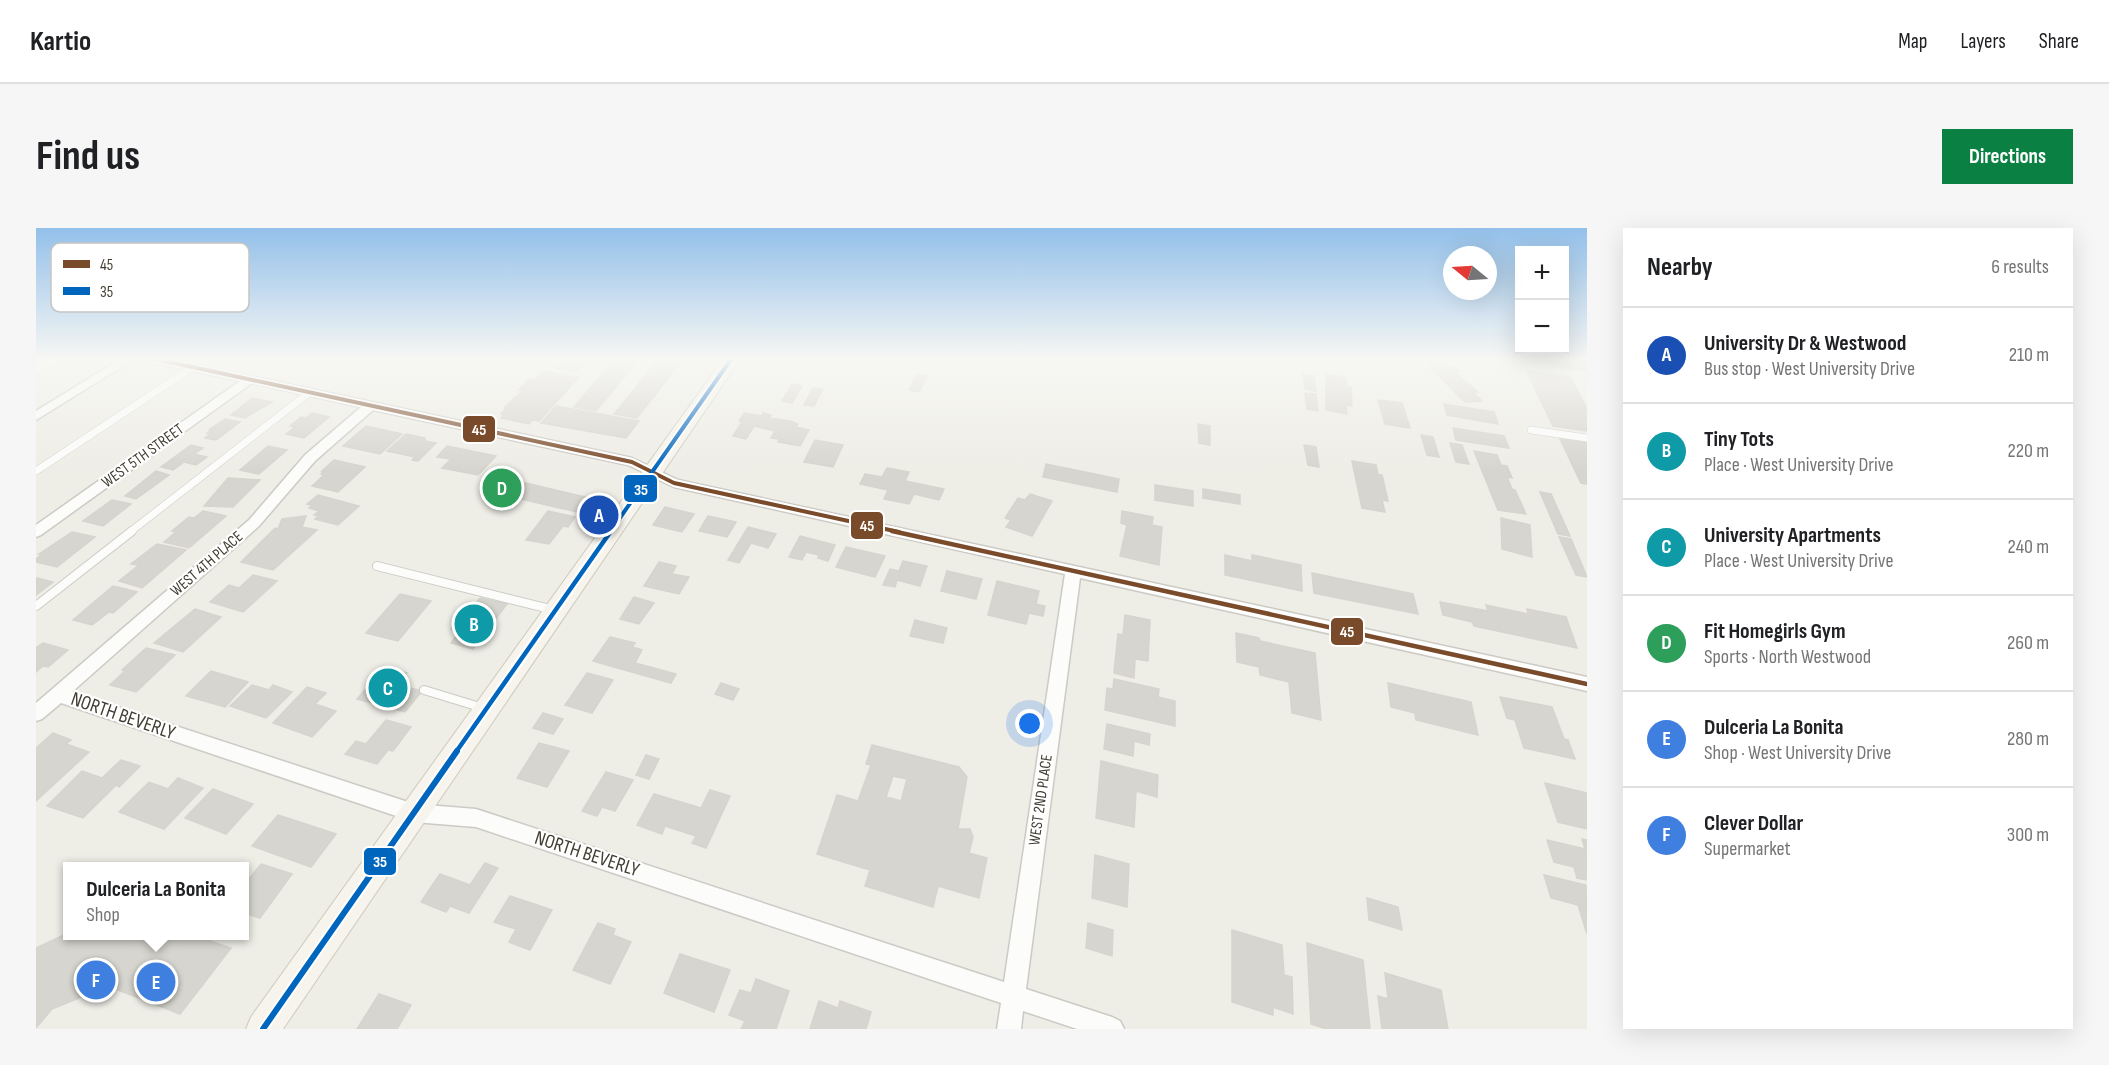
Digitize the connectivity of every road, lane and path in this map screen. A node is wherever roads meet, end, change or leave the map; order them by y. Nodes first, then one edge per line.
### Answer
1 (69, 395) edge
2 (150, 395) edge
3 (227, 395) edge
4 (305, 395) edge
5 (325, 395) edge
6 (706, 395) edge
7 (370, 405) junction
8 (36, 416) edge
9 (1531, 430) dead end
10 (1587, 438) edge
11 (36, 471) edge
12 (653, 471) junction
13 (36, 532) edge
14 (377, 566) dead end
15 (1073, 571) junction
16 (36, 606) edge
17 (556, 611) junction
18 (1587, 684) edge
19 (424, 690) dead end
20 (59, 695) junction
21 (487, 709) junction
22 (36, 714) edge
23 (414, 813) junction
24 (1014, 995) junction
25 (263, 1029) edge
26 (1009, 1029) edge
27 (1112, 1029) edge

1 - 8 street
2 - 11 lane
3 - 13 street, WEST 5TH STREET
4 - 16 lane
5 - 7 street
6 - 12 main road
7 - 12 street
7 - 20 street, WEST 4TH PLACE
9 - 10 lane
12 - 15 street
12 - 17 main road
14 - 17 lane
15 - 18 street
15 - 24 street, WEST 2ND PLACE
17 - 21 main road
19 - 21 lane
20 - 22 street, WEST 4TH PLACE
20 - 23 street, NORTH BEVERLY
21 - 23 main road
23 - 24 street, NORTH BEVERLY
23 - 25 main road
24 - 26 street, WEST 2ND PLACE
24 - 27 street, NORTH BEVERLY

